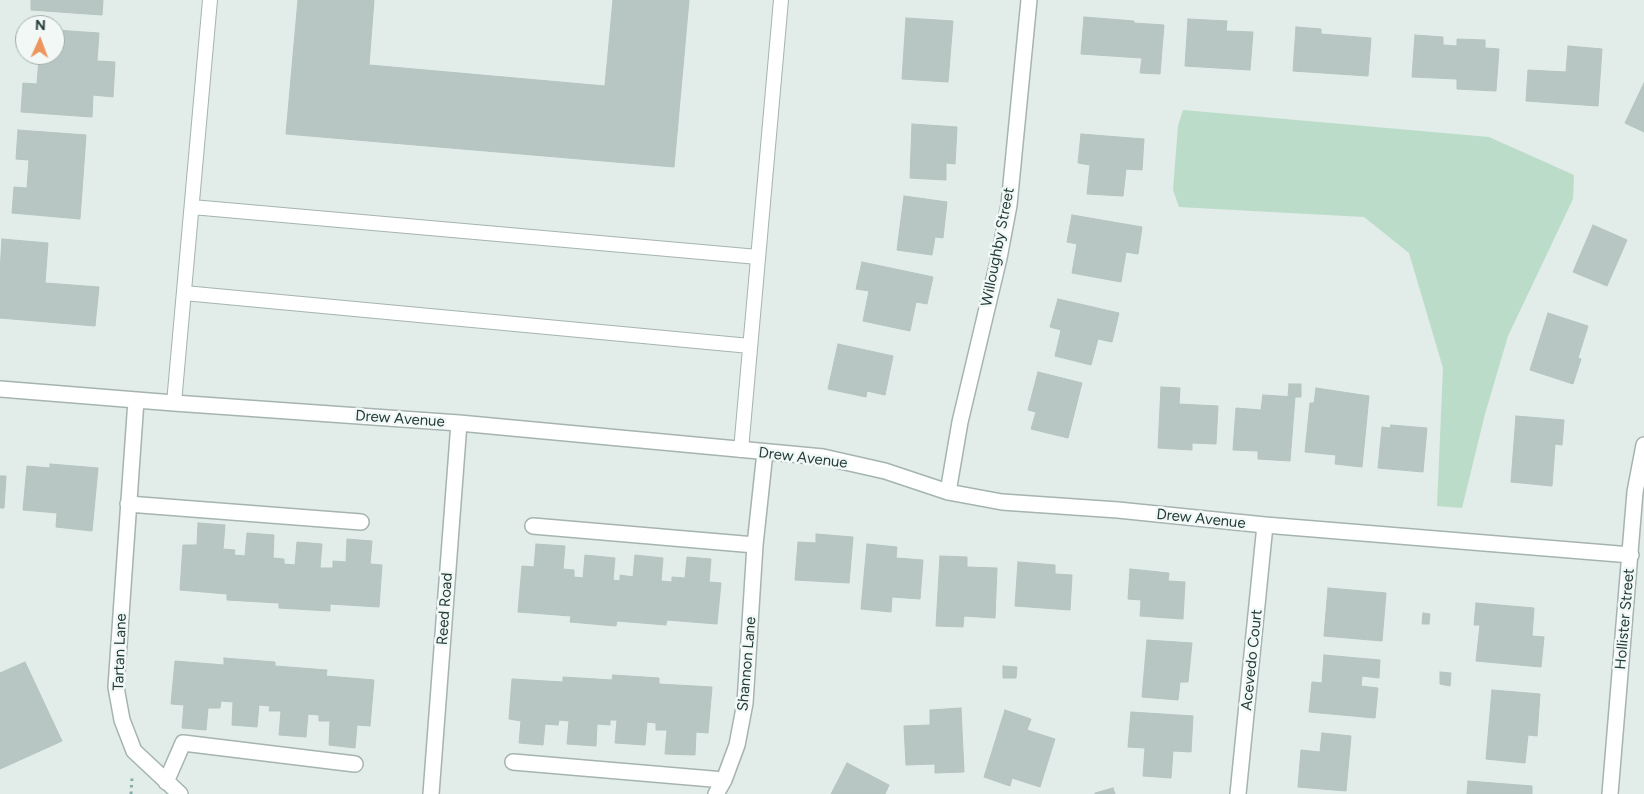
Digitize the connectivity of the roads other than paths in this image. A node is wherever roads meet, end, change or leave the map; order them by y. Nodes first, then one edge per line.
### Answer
1 (210, 0) edge
2 (781, 0) edge
3 (1029, 0) edge
4 (192, 207) junction
5 (758, 257) junction
6 (184, 292) junction
7 (750, 346) junction
8 (0, 389) edge
9 (136, 400) junction
10 (174, 404) junction
11 (460, 423) junction
12 (1644, 445) edge
13 (741, 450) junction
14 (765, 452) junction
15 (948, 492) junction
16 (128, 504) junction
17 (361, 522) dead end
18 (1266, 525) junction
19 (533, 526) dead end
20 (755, 546) junction
21 (1631, 555) junction
22 (513, 762) dead end
23 (355, 764) dead end
24 (724, 780) junction
25 (166, 782) junction
26 (180, 794) edge
27 (431, 794) edge
28 (716, 794) edge
29 (1238, 794) edge
30 (1610, 794) edge

1 - 4 lane
2 - 5 lane
3 - 15 street, Willoughby Street
4 - 5 lane
4 - 6 lane
5 - 7 lane
6 - 7 lane
6 - 10 lane
7 - 13 lane
8 - 9 street, Drew Avenue
9 - 10 street, Drew Avenue
9 - 16 street, Tartan Lane
10 - 11 street, Drew Avenue
11 - 13 street, Drew Avenue
11 - 27 street, Reed Road
12 - 21 street, Hollister Street
13 - 14 street, Drew Avenue
14 - 15 street, Drew Avenue
14 - 20 street, Shannon Lane
15 - 18 street, Drew Avenue
16 - 17 street
16 - 25 street, Tartan Lane
18 - 21 street, Drew Avenue
18 - 29 street, Acevedo Court
19 - 20 street
20 - 24 street, Shannon Lane
21 - 30 street, Hollister Street
22 - 24 street
23 - 25 street
24 - 28 street, Shannon Lane
25 - 26 street, Tartan Lane

